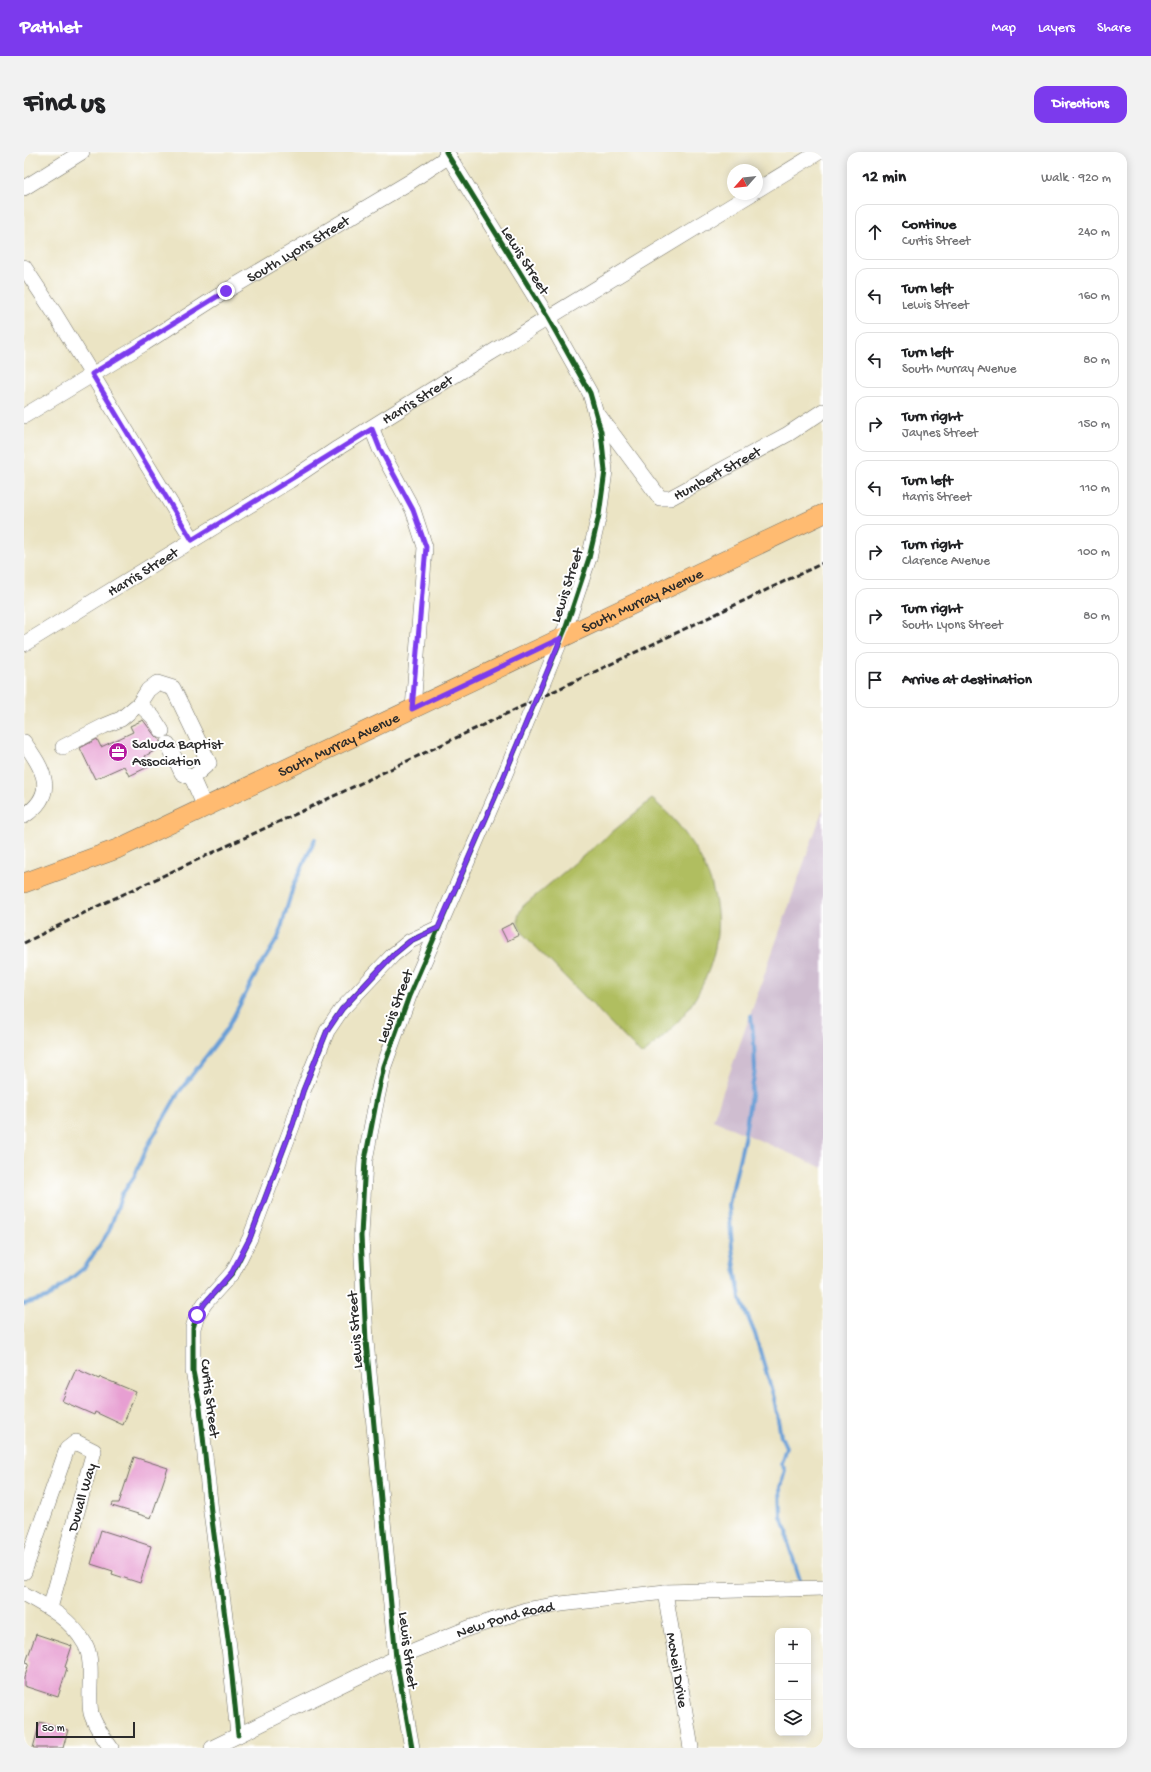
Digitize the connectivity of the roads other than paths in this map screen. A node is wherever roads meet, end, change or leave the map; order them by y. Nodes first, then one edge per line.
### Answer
1 (82, 152) edge
2 (819, 152) edge
3 (447, 154) edge
4 (763, 186) edge
5 (24, 188) edge
6 (740, 200) edge
7 (24, 267) edge
8 (548, 318) junction
9 (92, 374) junction
10 (823, 411) edge
11 (596, 412) junction
12 (24, 416) edge
13 (372, 429) junction
14 (823, 514) edge
15 (192, 540) junction
16 (561, 638) junction
17 (24, 644) edge
18 (139, 704) junction
19 (412, 709) junction
20 (24, 742) edge
21 (63, 747) dead end
22 (192, 778) junction
23 (205, 807) junction
24 (24, 816) edge
25 (24, 883) edge
26 (438, 928) junction
27 (24, 1572) edge
28 (823, 1588) edge
29 (665, 1592) junction
30 (24, 1594) edge
31 (50, 1608) junction
32 (396, 1658) junction
33 (238, 1735) junction
34 (111, 1748) edge
35 (212, 1748) edge
36 (412, 1748) edge
37 (691, 1748) edge

1 - 5 street
2 - 4 street
3 - 8 street, Lewis Street
3 - 9 street, South Lyons Street
6 - 8 street, Harris Street
7 - 9 street
8 - 11 street, Lewis Street
8 - 13 street, Harris Street
9 - 12 street, South Lyons Street
9 - 15 street
10 - 11 street, Humbert Street
11 - 16 street, Lewis Street
13 - 15 street, Harris Street
13 - 19 street
14 - 16 main road, South Murray Avenue
15 - 17 street, Harris Street
16 - 19 main road, South Murray Avenue
16 - 26 street, Lewis Street
18 - 21 street
18 - 22 street
18 - 22 street
19 - 23 main road, South Murray Avenue
20 - 24 street
22 - 23 street
23 - 25 main road, South Murray Avenue
26 - 32 street, Lewis Street
26 - 33 street, Curtis Street
27 - 31 street, Duvall Way
28 - 29 street, New Pond Road
29 - 32 street, New Pond Road
29 - 37 street, McNeil Drive
30 - 31 street
31 - 34 street
32 - 33 street, New Pond Road
32 - 36 street, Lewis Street
33 - 35 street, New Pond Road

